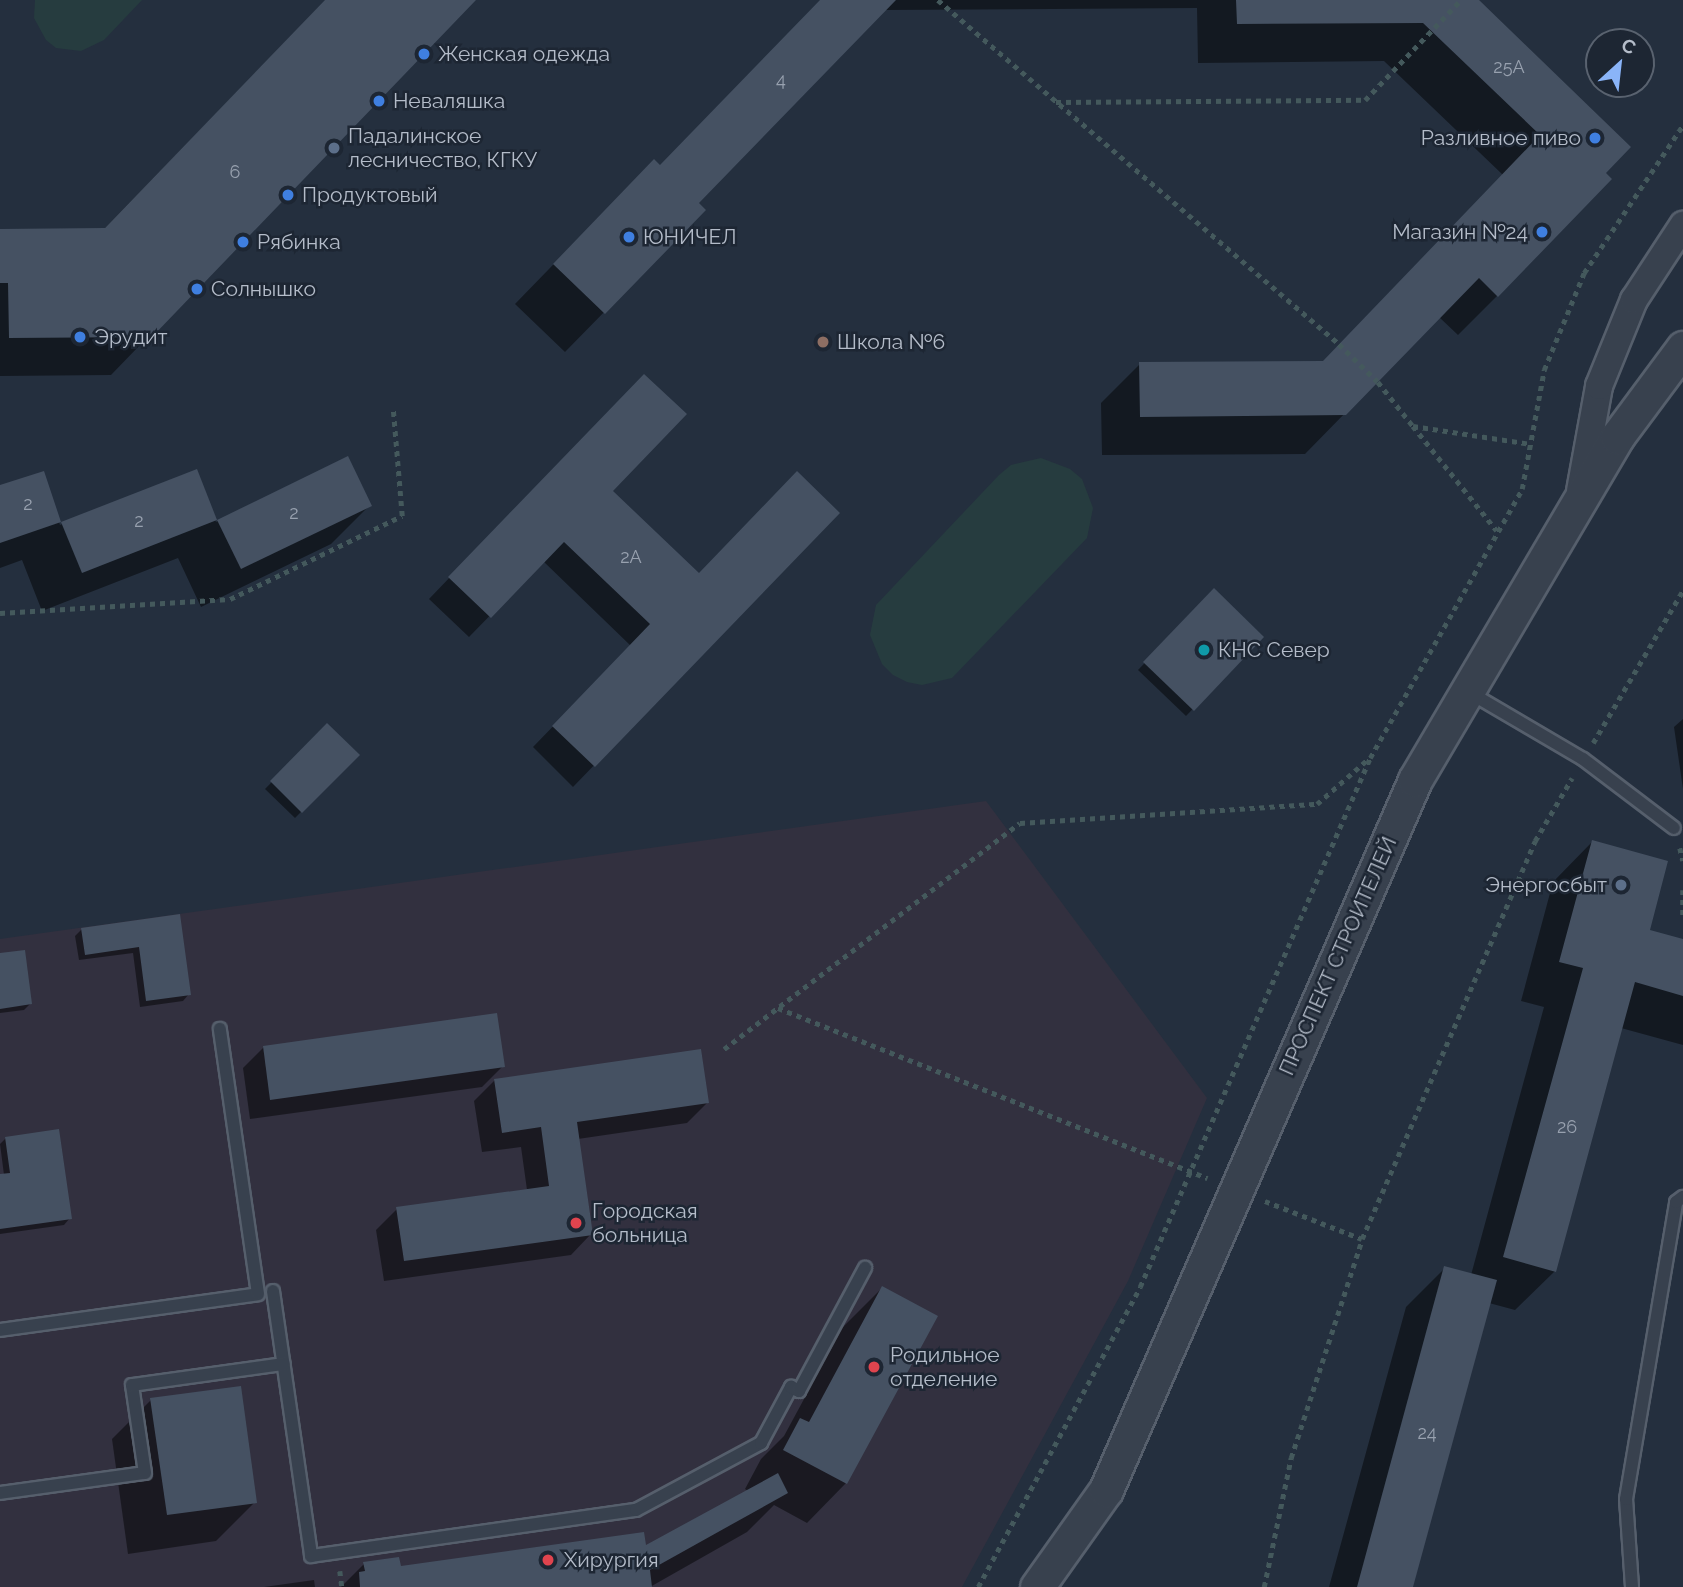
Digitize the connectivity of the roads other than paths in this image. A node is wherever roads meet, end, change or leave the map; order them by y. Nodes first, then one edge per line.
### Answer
1 (1683, 225) edge
2 (1682, 352) edge
3 (1577, 505) junction
4 (1467, 691) junction
5 (1674, 828) dead end
6 (220, 1028) dead end
7 (1683, 1197) edge
8 (865, 1268) dead end
9 (273, 1291) dead end
10 (0, 1330) edge
11 (284, 1364) junction
12 (0, 1493) edge
13 (1037, 1587) edge
14 (1632, 1587) edge

1 - 3 street
2 - 3 street, ПРОСПЕКТ СТРОИТЕЛЕЙ
3 - 4 street, ПРОСПЕКТ СТРОИТЕЛЕЙ
4 - 5 lane
4 - 13 street, ПРОСПЕКТ СТРОИТЕЛЕЙ
6 - 10 lane
7 - 14 lane
8 - 11 lane
9 - 11 lane
11 - 12 lane

